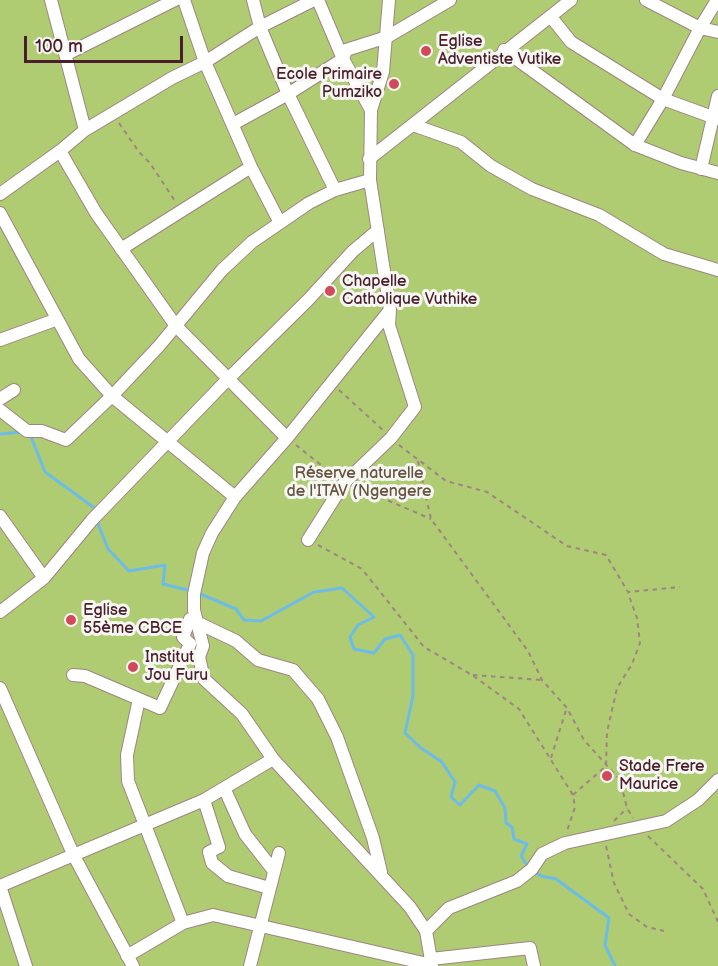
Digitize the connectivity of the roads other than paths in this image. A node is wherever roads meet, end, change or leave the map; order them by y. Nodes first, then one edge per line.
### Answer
1 (51, 0) edge
2 (175, 0) edge
3 (184, 0) edge
4 (253, 0) edge
5 (316, 0) edge
6 (389, 0) edge
7 (450, 0) edge
8 (571, 0) edge
9 (646, 0) edge
10 (715, 1) edge
11 (550, 17) junction
12 (260, 27) junction
13 (700, 28) junction
14 (718, 32) edge
15 (387, 37) junction
16 (504, 50) junction
17 (67, 54) junction
18 (343, 58) junction
19 (206, 62) junction
20 (288, 94) junction
21 (718, 96) edge
22 (663, 99) junction
23 (371, 110) junction
24 (716, 119) edge
25 (233, 124) junction
26 (413, 125) junction
27 (85, 130) junction
28 (635, 145) junction
29 (60, 151) junction
30 (369, 159) junction
31 (251, 167) junction
32 (700, 169) junction
33 (718, 173) edge
34 (370, 180) junction
35 (335, 190) junction
36 (0, 194) edge
37 (0, 213) edge
38 (279, 221) junction
39 (378, 230) junction
40 (121, 249) junction
41 (718, 270) edge
42 (390, 310) junction
43 (55, 320) junction
44 (176, 326) junction
45 (0, 340) edge
46 (227, 380) junction
47 (15, 390) dead end
48 (112, 396) junction
49 (0, 399) edge
50 (0, 410) edge
51 (287, 438) junction
52 (169, 442) junction
53 (235, 497) junction
54 (0, 516) edge
55 (308, 540) road end
56 (44, 578) junction
57 (0, 612) edge
58 (195, 619) junction
59 (72, 675) dead end
60 (0, 689) edge
61 (139, 699) junction
62 (273, 759) junction
63 (718, 780) edge
64 (225, 790) junction
65 (204, 800) junction
66 (144, 823) junction
67 (279, 853) dead end
68 (74, 856) junction
69 (274, 871) junction
70 (381, 873) junction
71 (0, 886) edge
72 (269, 888) junction
73 (4, 910) edge
74 (183, 923) junction
75 (259, 927) junction
76 (426, 931) junction
77 (130, 961) edge
78 (432, 963) edge
79 (26, 966) edge
80 (250, 966) edge
81 (534, 966) edge

1 - 17 street
2 - 17 street
3 - 19 street
4 - 12 street
5 - 12 street
5 - 18 street
6 - 15 street
7 - 15 street
8 - 11 street
9 - 13 street
10 - 13 street
11 - 16 street
11 - 22 street
12 - 19 street
12 - 20 street
13 - 14 street
13 - 22 street
15 - 18 street
15 - 23 street
16 - 26 street
16 - 28 street
17 - 27 street
18 - 20 street
18 - 23 street
19 - 25 street
19 - 27 street
20 - 25 street
20 - 35 street
21 - 24 street
22 - 24 street
22 - 28 street
23 - 30 street
24 - 32 street
25 - 31 street
26 - 30 street
26 - 41 street
27 - 29 street
28 - 32 street
29 - 36 street
29 - 40 street
30 - 34 street
31 - 38 street
31 - 40 street
32 - 33 street
34 - 35 street
34 - 39 street
35 - 38 street
37 - 43 street
38 - 44 street
39 - 42 street
39 - 46 street
40 - 44 street
42 - 51 street
42 - 55 street
43 - 45 street
43 - 48 street
44 - 46 street
44 - 48 street
46 - 51 street
46 - 52 street
47 - 49 street
48 - 50 street
48 - 52 street
51 - 53 street
52 - 53 street
52 - 56 street
53 - 58 street
54 - 56 street
56 - 57 street
58 - 61 street
58 - 62 street
58 - 70 street
59 - 61 street
60 - 68 street
61 - 66 street
62 - 64 street
62 - 70 street
63 - 76 street
64 - 65 street
64 - 69 street
65 - 66 street
65 - 72 street
66 - 68 street
66 - 74 street
67 - 69 street
68 - 71 street
68 - 77 street
69 - 72 street
70 - 76 street
71 - 73 street
72 - 75 street
73 - 79 street
74 - 75 street
74 - 77 street
75 - 78 street
75 - 80 street
76 - 78 street
78 - 81 street

